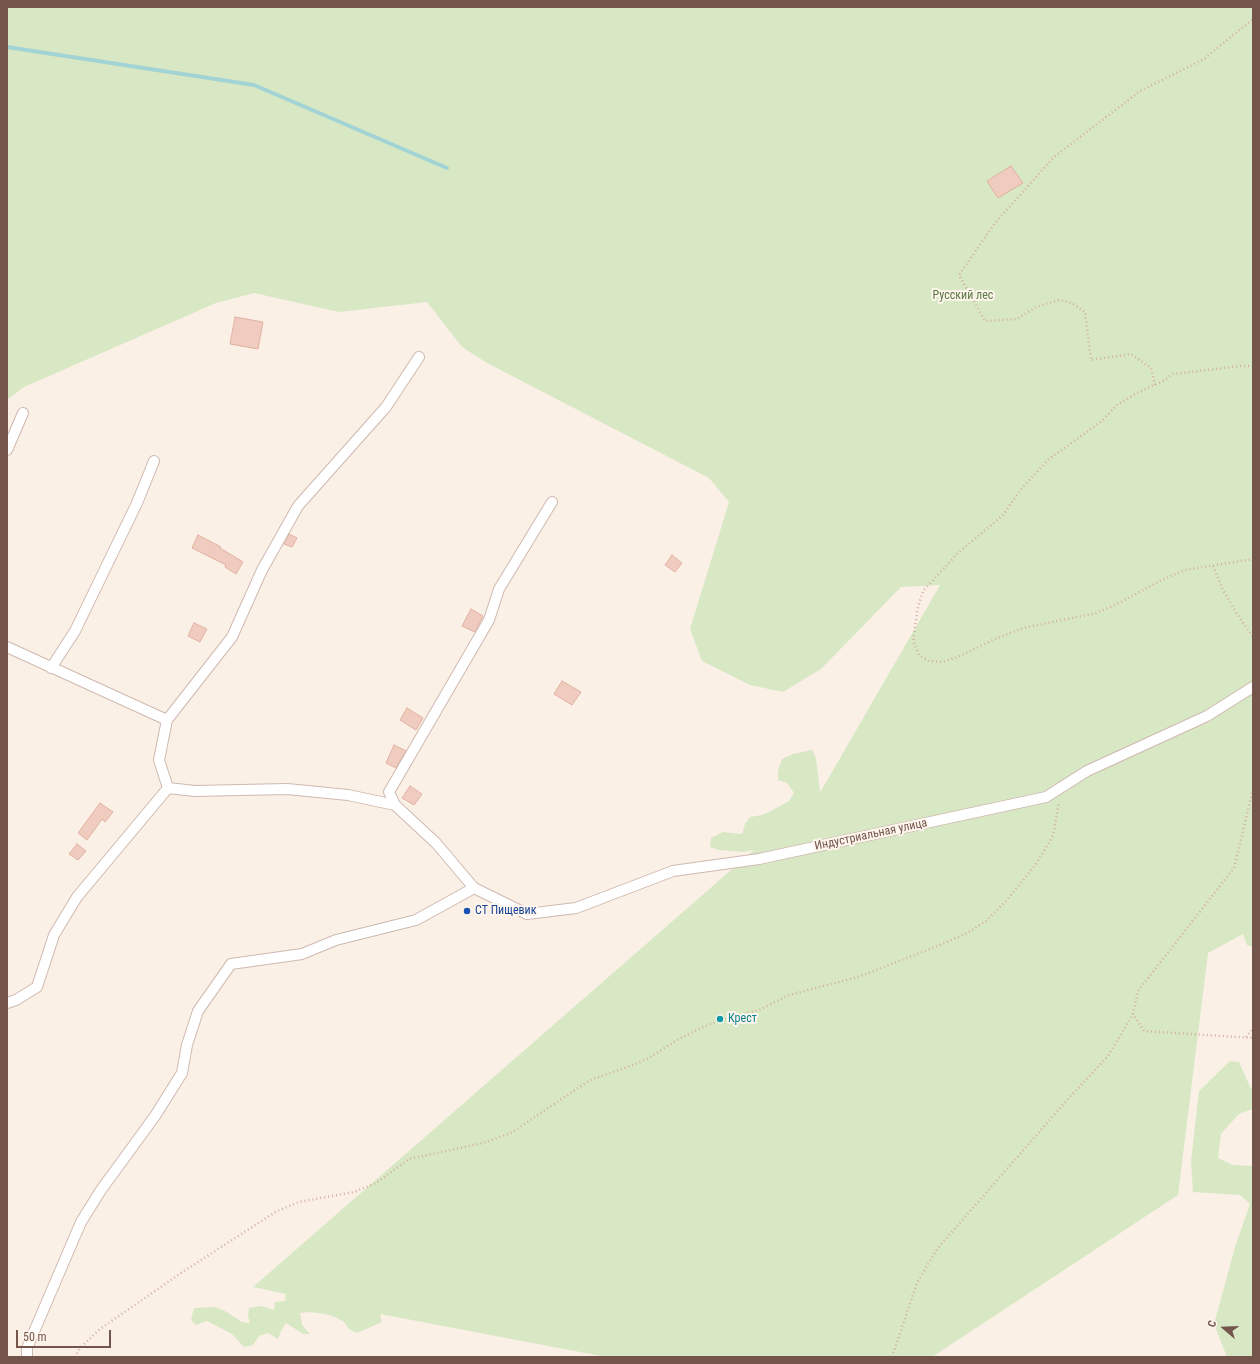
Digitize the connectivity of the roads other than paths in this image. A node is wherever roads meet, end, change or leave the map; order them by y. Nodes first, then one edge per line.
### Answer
1 (419, 357) dead end
2 (24, 413) dead end
3 (7, 450) edge
4 (154, 461) dead end
5 (552, 502) dead end
6 (7, 647) edge
7 (51, 668) junction
8 (1253, 687) edge
9 (167, 720) junction
10 (168, 788) junction
11 (395, 805) junction
12 (474, 888) junction
13 (7, 1003) edge
14 (27, 1357) edge

1 - 9 street
2 - 3 street
4 - 7 street
5 - 11 street
6 - 7 street
7 - 9 street
8 - 12 street, Индустриальная улица
9 - 10 street
10 - 11 street
10 - 13 street
11 - 12 street
12 - 14 street

